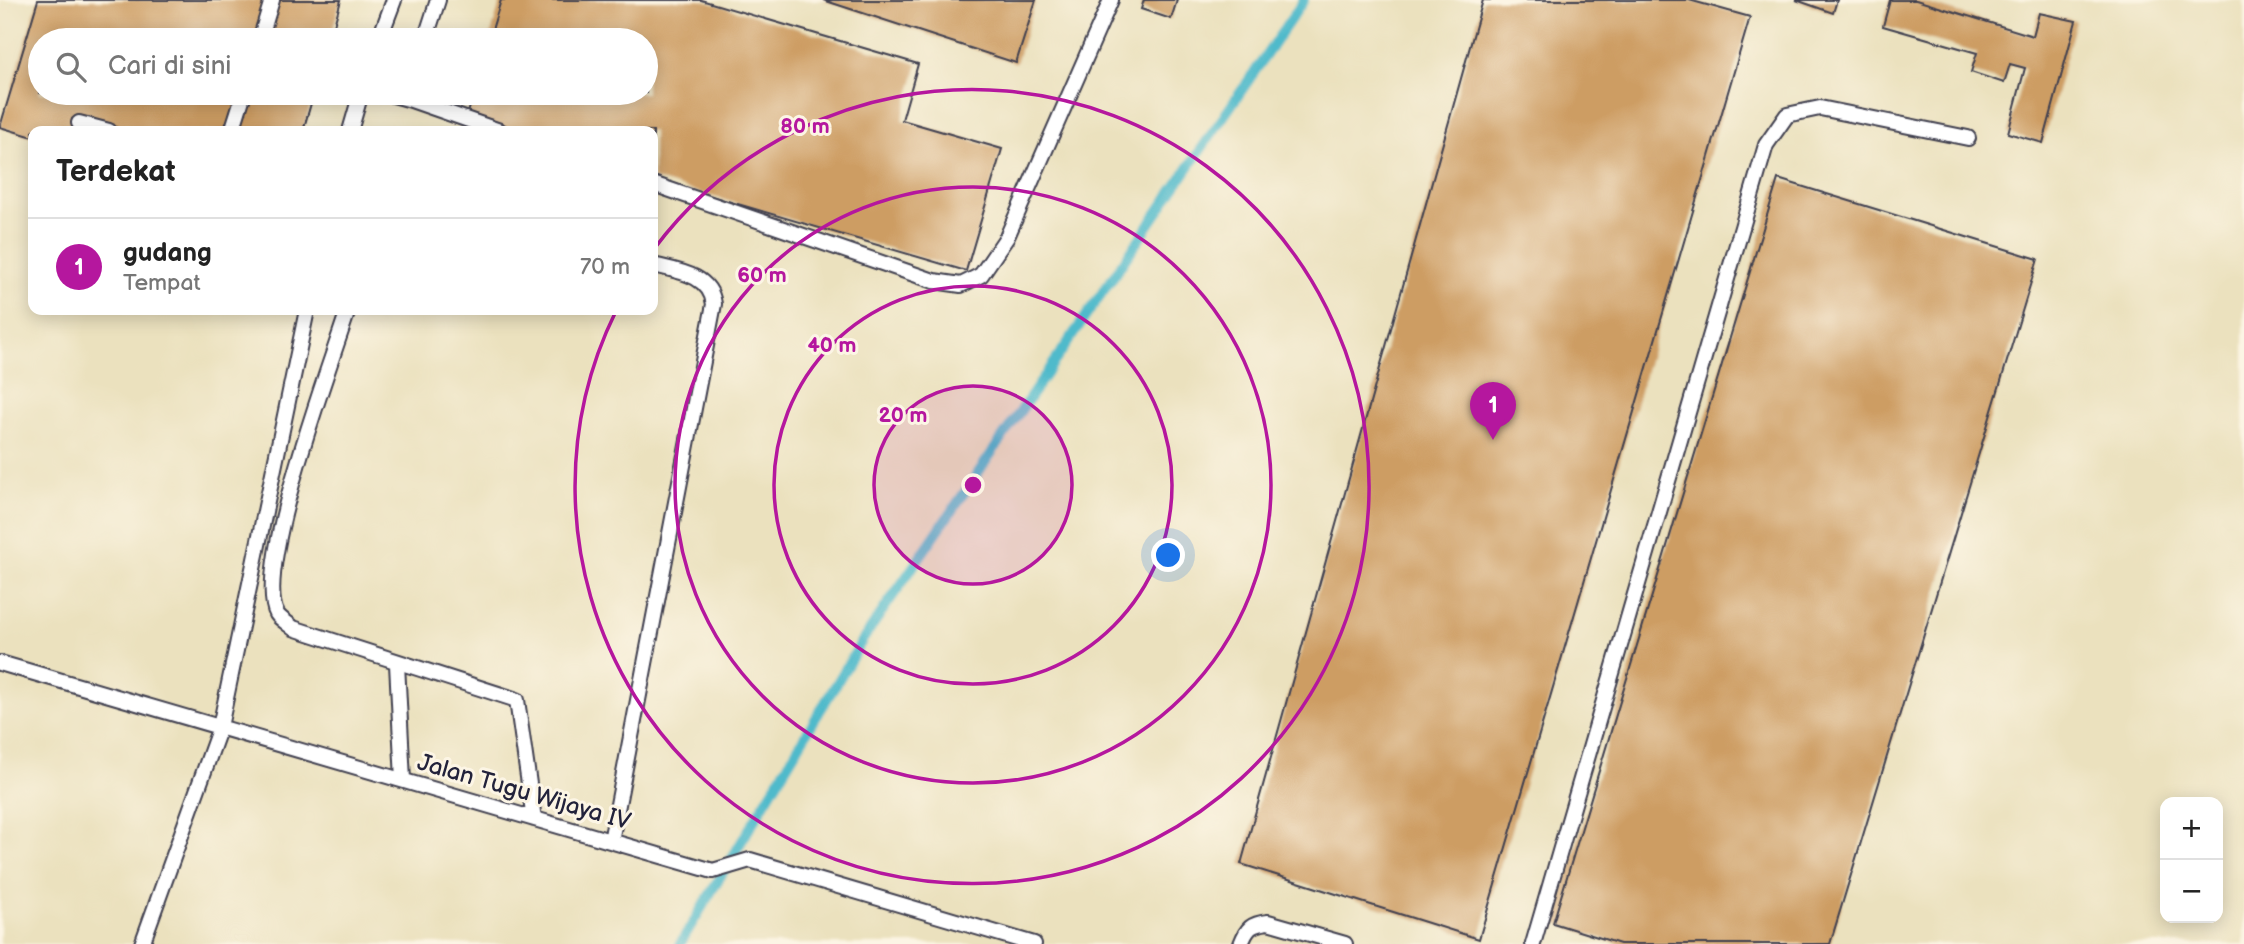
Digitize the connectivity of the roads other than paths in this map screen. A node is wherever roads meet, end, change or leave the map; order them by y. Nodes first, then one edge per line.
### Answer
1 (272, 0) edge
2 (394, 0) edge
3 (438, 0) edge
4 (1111, 0) edge
5 (264, 28) edge
6 (384, 28) edge
7 (429, 28) edge
8 (240, 105) edge
9 (358, 105) edge
10 (432, 105) edge
11 (79, 123) dead end
12 (90, 126) edge
13 (234, 126) edge
14 (351, 126) edge
15 (487, 126) edge
16 (1968, 138) dead end
17 (658, 186) edge
18 (658, 266) edge
19 (306, 315) edge
20 (346, 315) edge
21 (0, 663) edge
22 (397, 664) junction
23 (220, 727) junction
24 (403, 780) junction
25 (534, 818) junction
26 (611, 841) junction
27 (142, 944) edge
28 (1034, 944) edge
29 (1241, 944) edge
30 (1345, 944) edge
31 (1533, 944) edge

1 - 5 lane
2 - 6 lane
3 - 7 lane
4 - 17 lane
8 - 13 lane
9 - 14 lane
10 - 15 lane
11 - 12 lane
16 - 31 lane
18 - 26 lane
19 - 23 lane
20 - 22 lane
21 - 23 lane, Jalan Tugu Wijaya IV
22 - 24 lane
22 - 25 lane
23 - 24 lane, Jalan Tugu Wijaya IV
23 - 27 lane
24 - 25 lane, Jalan Tugu Wijaya IV
25 - 26 lane, Jalan Tugu Wijaya IV
26 - 28 lane, Jalan Tugu Wijaya IV
29 - 30 lane

